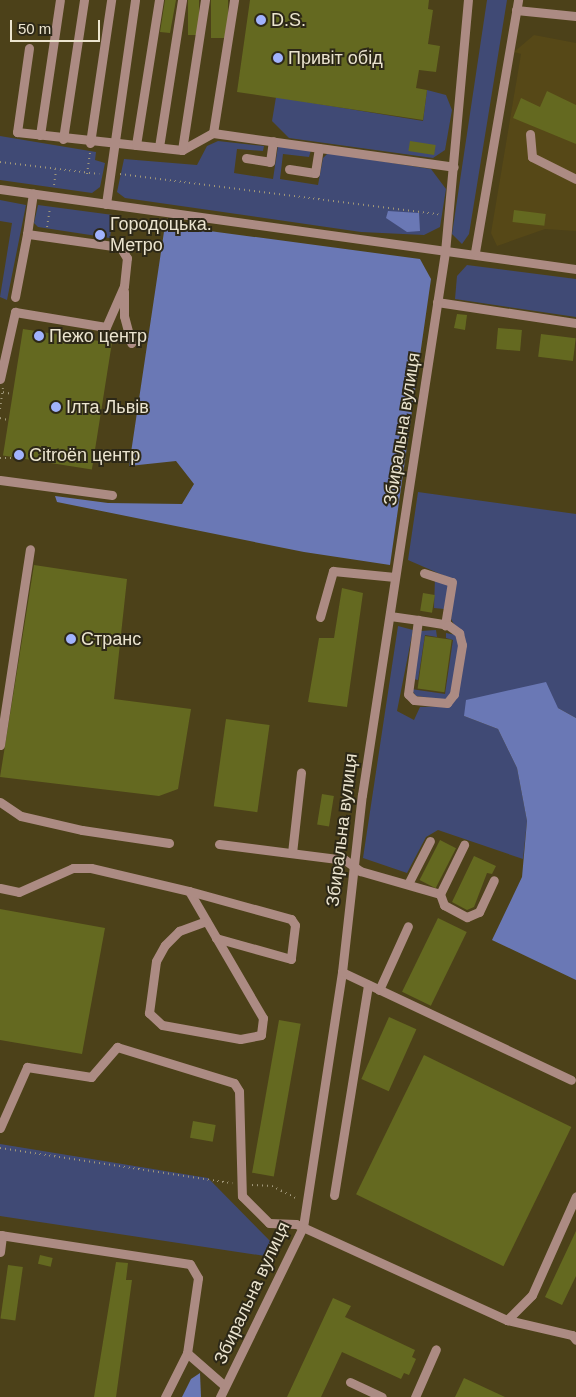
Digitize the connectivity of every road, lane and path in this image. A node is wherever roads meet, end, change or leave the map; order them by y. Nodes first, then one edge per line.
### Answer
1 (60, 0) edge
2 (84, 0) edge
3 (111, 0) edge
4 (135, 0) edge
5 (159, 0) edge
6 (182, 0) edge
7 (205, 0) edge
8 (234, 0) edge
9 (468, 0) edge
10 (518, 0) edge
11 (516, 10) junction
12 (576, 16) edge
13 (29, 48) dead end
14 (214, 133) junction
15 (530, 134) dead end
16 (40, 135) junction
17 (63, 139) junction
18 (273, 141) junction
19 (90, 143) junction
20 (115, 144) junction
21 (136, 145) junction
22 (159, 147) junction
23 (319, 148) junction
24 (182, 150) junction
25 (246, 158) dead end
26 (0, 162) edge
27 (454, 167) junction
28 (289, 169) dead end
29 (56, 170) junction
30 (87, 174) junction
31 (103, 174) dead end
32 (118, 174) dead end
33 (576, 179) edge
34 (53, 188) dead end
35 (0, 189) edge
36 (33, 193) junction
37 (106, 204) junction
38 (50, 207) dead end
39 (442, 215) dead end
40 (27, 234) junction
41 (45, 236) junction
42 (445, 252) junction
43 (475, 252) junction
44 (576, 268) edge
45 (124, 286) junction
46 (15, 297) dead end
47 (437, 302) junction
48 (576, 323) edge
49 (131, 342) dead end
50 (0, 379) edge
51 (3, 392) dead end
52 (12, 394) dead end
53 (0, 418) edge
54 (8, 420) dead end
55 (0, 458) edge
56 (19, 458) dead end
57 (0, 480) edge
58 (112, 495) dead end
59 (30, 549) dead end
60 (424, 572) dead end
61 (395, 577) junction
62 (390, 616) junction
63 (320, 617) dead end
64 (418, 620) junction
65 (445, 625) junction
66 (0, 745) edge
67 (302, 773) dead end
68 (0, 802) edge
69 (430, 841) dead end
70 (169, 844) dead end
71 (220, 844) dead end
72 (464, 845) dead end
73 (292, 854) junction
74 (353, 866) junction
75 (494, 880) dead end
76 (409, 882) junction
77 (0, 888) edge
78 (189, 890) junction
79 (440, 894) junction
80 (206, 921) junction
81 (408, 926) dead end
82 (216, 938) junction
83 (342, 972) junction
84 (368, 984) junction
85 (379, 990) junction
86 (571, 1080) dead end
87 (0, 1128) edge
88 (0, 1148) edge
89 (230, 1183) dead end
90 (250, 1184) dead end
91 (334, 1195) dead end
92 (576, 1196) edge
93 (299, 1200) dead end
94 (303, 1227) junction
95 (1, 1235) edge
96 (0, 1252) edge
97 (507, 1320) junction
98 (576, 1340) edge
99 (436, 1349) dead end
100 (187, 1353) junction
101 (350, 1382) dead end
102 (225, 1386) junction
103 (165, 1397) edge
104 (220, 1397) edge
105 (382, 1397) edge
106 (415, 1397) edge

1 - 16 street
2 - 17 street
3 - 19 street
4 - 20 street
5 - 21 street
6 - 22 street
7 - 24 street
8 - 14 street
9 - 27 street, Збиральна вулиця
10 - 11 street
11 - 12 street
11 - 43 street
13 - 16 street
14 - 18 street
14 - 24 street
15 - 33 street
16 - 17 street
17 - 19 street
18 - 23 street
18 - 25 street
19 - 20 street
19 - 30 path
20 - 21 street
20 - 37 street
21 - 22 street
22 - 24 street
23 - 27 street
23 - 28 street
26 - 29 path
27 - 42 street, Збиральна вулиця
29 - 30 path
29 - 34 path
30 - 31 path
32 - 39 path
35 - 36 street
36 - 37 street
36 - 40 street
37 - 42 street
38 - 41 path
40 - 41 street
40 - 46 street
41 - 45 street
42 - 43 street
42 - 47 street, Збиральна вулиця
43 - 44 street
45 - 49 street
45 - 50 street
47 - 48 street
47 - 61 street, Збиральна вулиця
51 - 52 path
53 - 54 path
55 - 56 path
57 - 58 street
59 - 66 street
60 - 65 street
61 - 62 street, Збиральна вулиця
61 - 63 street
62 - 64 street
62 - 74 street, Збиральна вулиця
64 - 65 street
64 - 65 street
67 - 73 street
68 - 70 street
69 - 76 street
71 - 73 street
72 - 79 street
73 - 74 street
74 - 76 street
74 - 83 street, Збиральна вулиця
75 - 79 street
76 - 79 street
77 - 78 street
78 - 80 street
78 - 82 street
80 - 82 street
80 - 82 street
81 - 85 street
83 - 84 street
83 - 94 street, Збиральна вулиця
84 - 85 street
84 - 91 street
85 - 86 street
87 - 94 street
88 - 89 path
90 - 93 path
92 - 97 street
94 - 97 street
94 - 102 street, Збиральна вулиця
95 - 96 street
95 - 100 street
97 - 98 street
99 - 106 street
100 - 102 street
100 - 103 street
101 - 105 street
102 - 104 street, Збиральна вулиця

